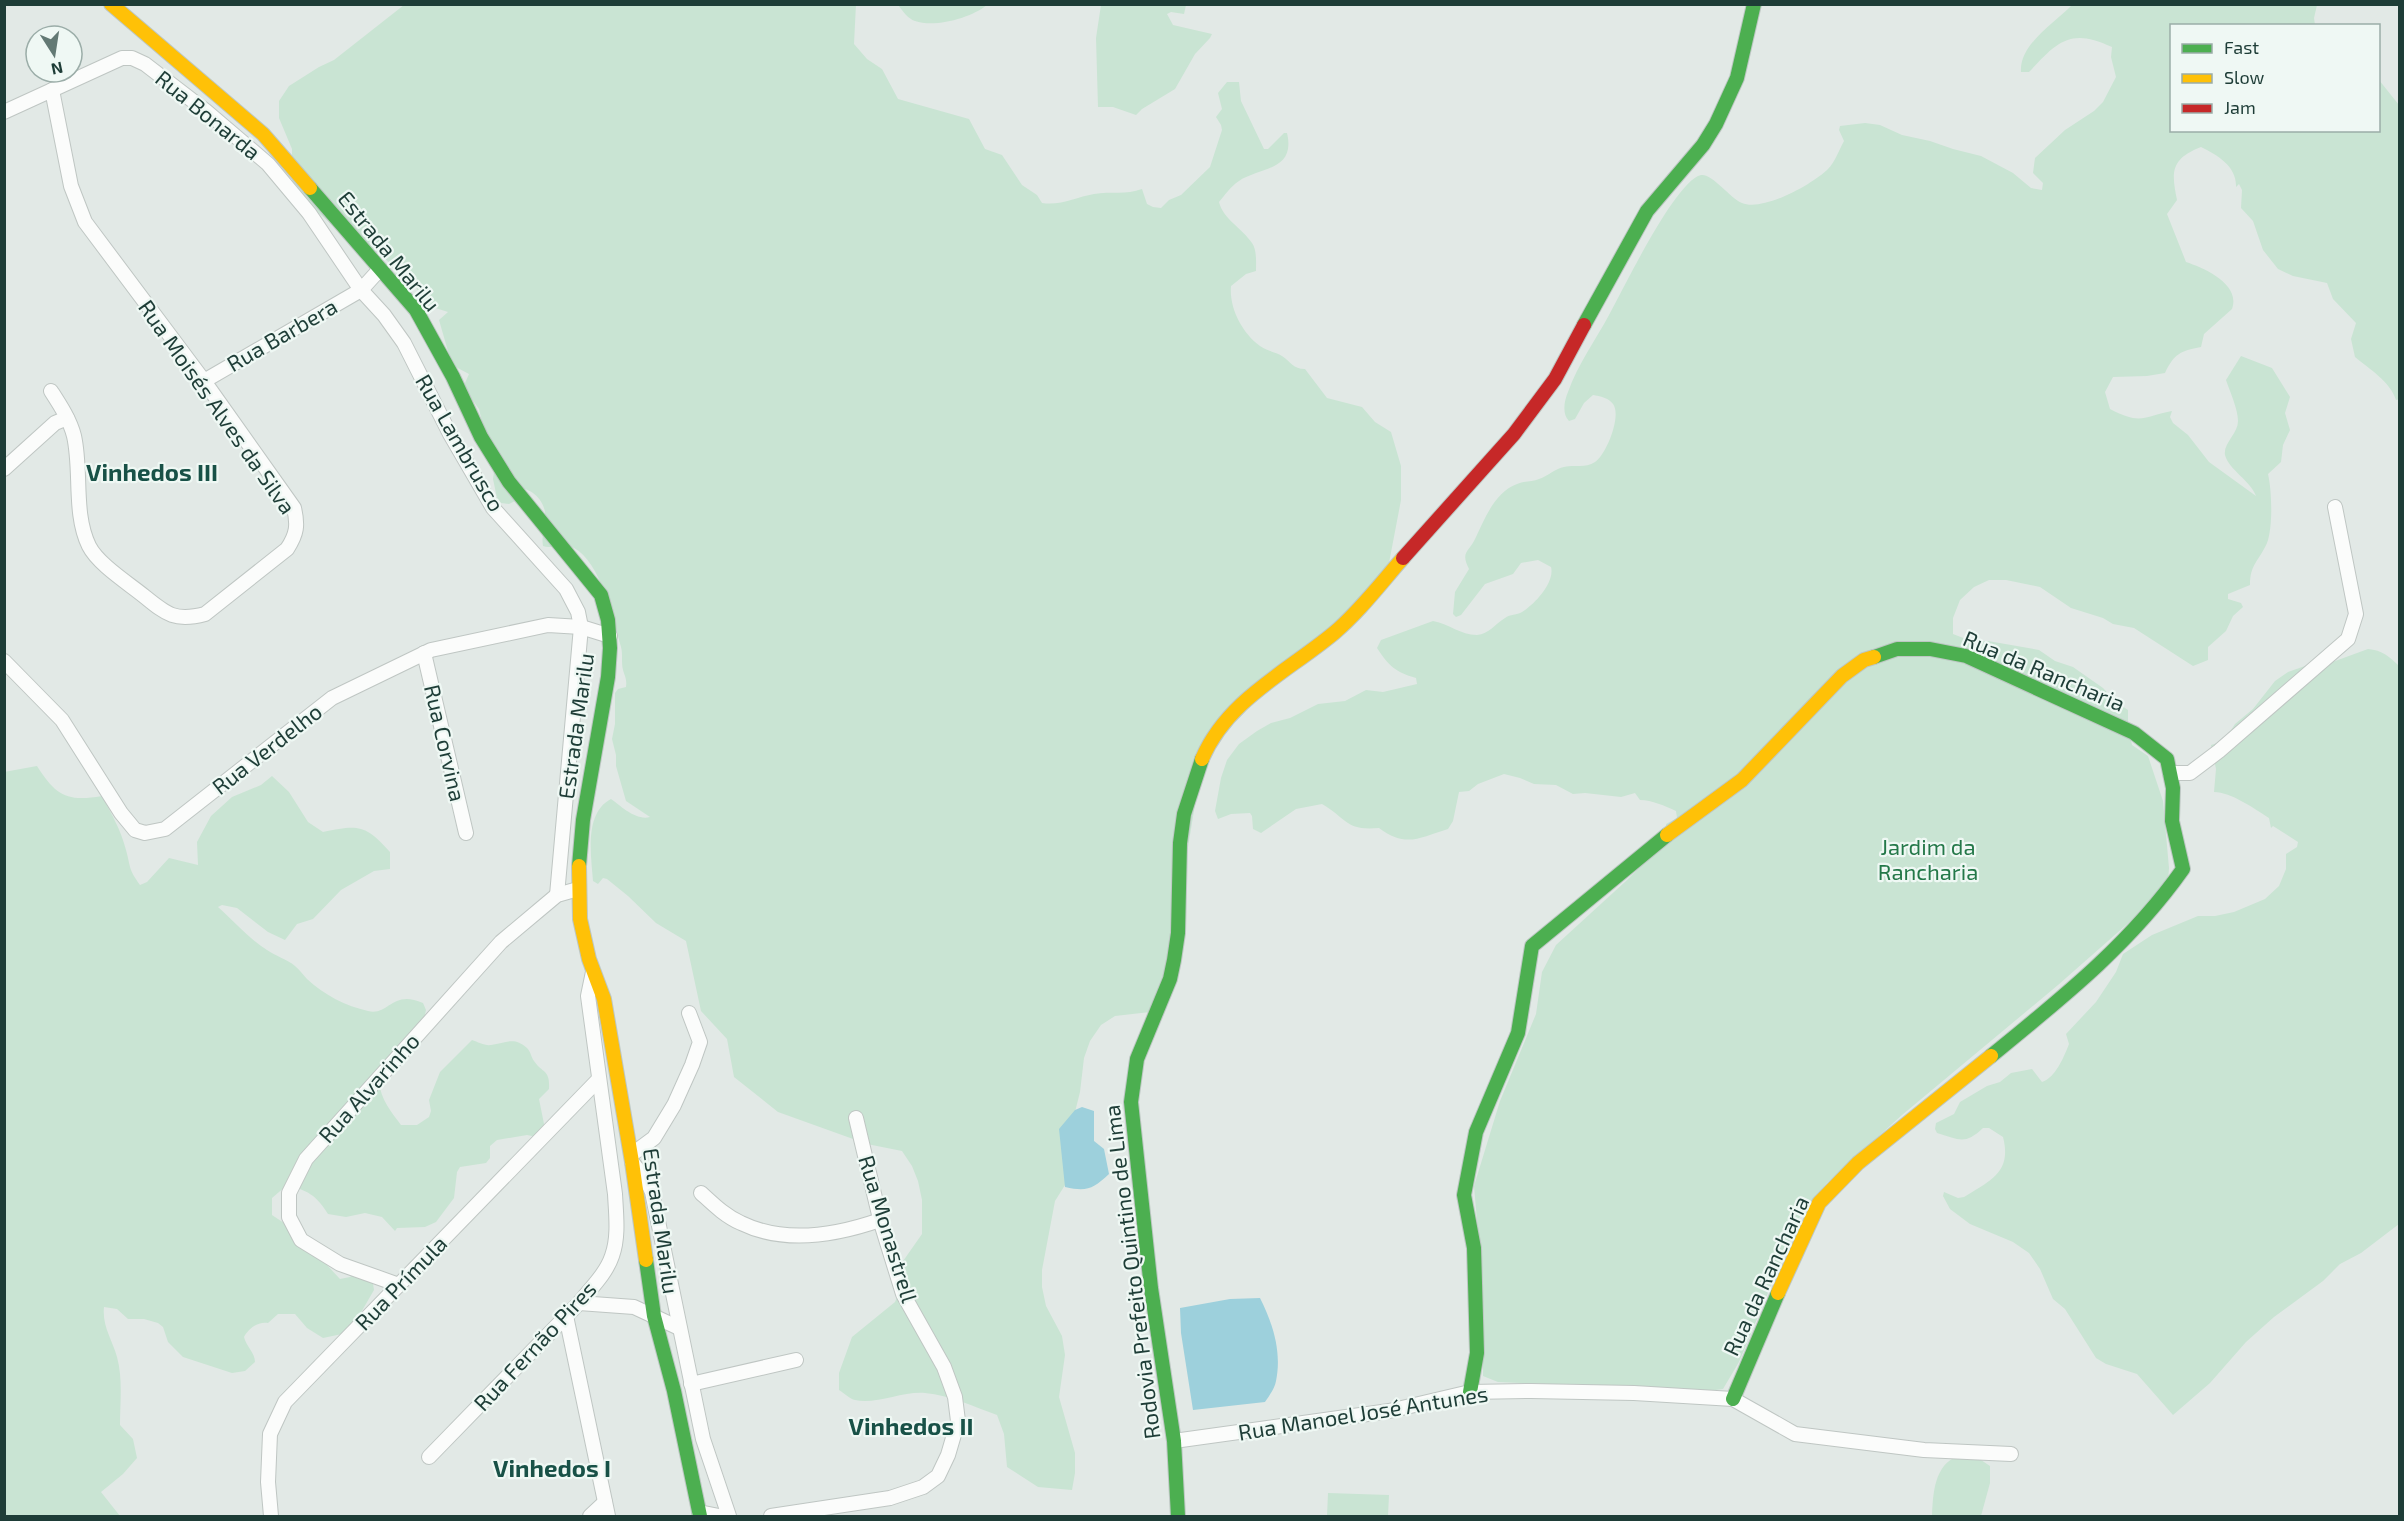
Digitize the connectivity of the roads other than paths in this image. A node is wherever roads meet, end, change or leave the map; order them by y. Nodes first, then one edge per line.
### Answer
1 (111, 4) edge
2 (1754, 4) edge
3 (52, 90) junction
4 (4, 112) edge
5 (380, 269) junction
6 (361, 290) junction
7 (204, 381) junction
8 (51, 391) dead end
9 (67, 418) junction
10 (4, 469) edge
11 (2335, 507) dead end
12 (581, 627) junction
13 (610, 636) junction
14 (424, 653) junction
15 (4, 661) edge
16 (2170, 772) junction
17 (466, 833) dead end
18 (578, 890) junction
19 (556, 895) junction
20 (593, 972) junction
21 (689, 1013) dead end
22 (599, 1079) junction
23 (856, 1118) dead end
24 (631, 1159) junction
25 (701, 1192) dead end
26 (880, 1220) junction
27 (399, 1286) junction
28 (579, 1303) junction
29 (566, 1316) junction
30 (654, 1316) junction
31 (679, 1328) junction
32 (796, 1360) dead end
33 (691, 1384) junction
34 (1470, 1392) junction
35 (1732, 1400) junction
36 (1174, 1441) junction
37 (2011, 1454) dead end
38 (429, 1457) dead end
39 (605, 1502) junction
40 (699, 1514) edge
41 (271, 1516) edge
42 (590, 1516) edge
43 (608, 1516) edge
44 (719, 1516) edge
45 (729, 1516) edge
46 (771, 1516) edge
47 (1178, 1516) edge

1 - 5 street, Estrada Marilu
2 - 36 street, Rodovia Prefeito Quintino de Lima
3 - 4 street, Rua Bonarda
3 - 6 street, Rua Bonarda
3 - 7 street, Rua Moisés Alves da Silva
5 - 6 street, Rua Barbera
5 - 13 street, Estrada Marilu
6 - 7 street, Rua Barbera
6 - 12 street, Rua Lambrusco
7 - 9 street, Rua Moisés Alves da Silva
8 - 9 street, Rua Moisés Alves da Silva
9 - 10 street
11 - 16 street
12 - 13 street, Rua Verdelho
12 - 14 street, Rua Verdelho
12 - 19 street, Rua Lambrusco
13 - 18 street, Estrada Marilu
14 - 15 street, Rua Verdelho
14 - 17 street, Rua Corvina
16 - 34 street, Rua da Rancharia
16 - 35 street, Rua da Rancharia
18 - 19 street, Rua Alvarinho
18 - 20 street, Estrada Marilu
19 - 27 street, Rua Alvarinho
20 - 22 street, Rua Fernão Pires
20 - 24 street, Estrada Marilu
21 - 24 street
22 - 27 street, Rua Prímula
22 - 28 street, Rua Fernão Pires
23 - 26 street, Rua Monastrell
24 - 30 street, Estrada Marilu
24 - 31 street
25 - 26 street
26 - 46 street, Rua Monastrell
27 - 41 street, Rua Prímula
28 - 29 street, Rua Fernão Pires
28 - 30 street
29 - 38 street, Rua Fernão Pires
29 - 39 street
30 - 31 street
30 - 40 street, Estrada Marilu
31 - 33 street
32 - 33 street
33 - 45 street
34 - 35 street, Rua Manoel José Antunes
34 - 36 street, Rua Manoel José Antunes
35 - 37 street, Rua Manoel José Antunes
36 - 47 street, Rodovia Prefeito Quintino de Lima
39 - 42 street
39 - 43 street
40 - 44 street

